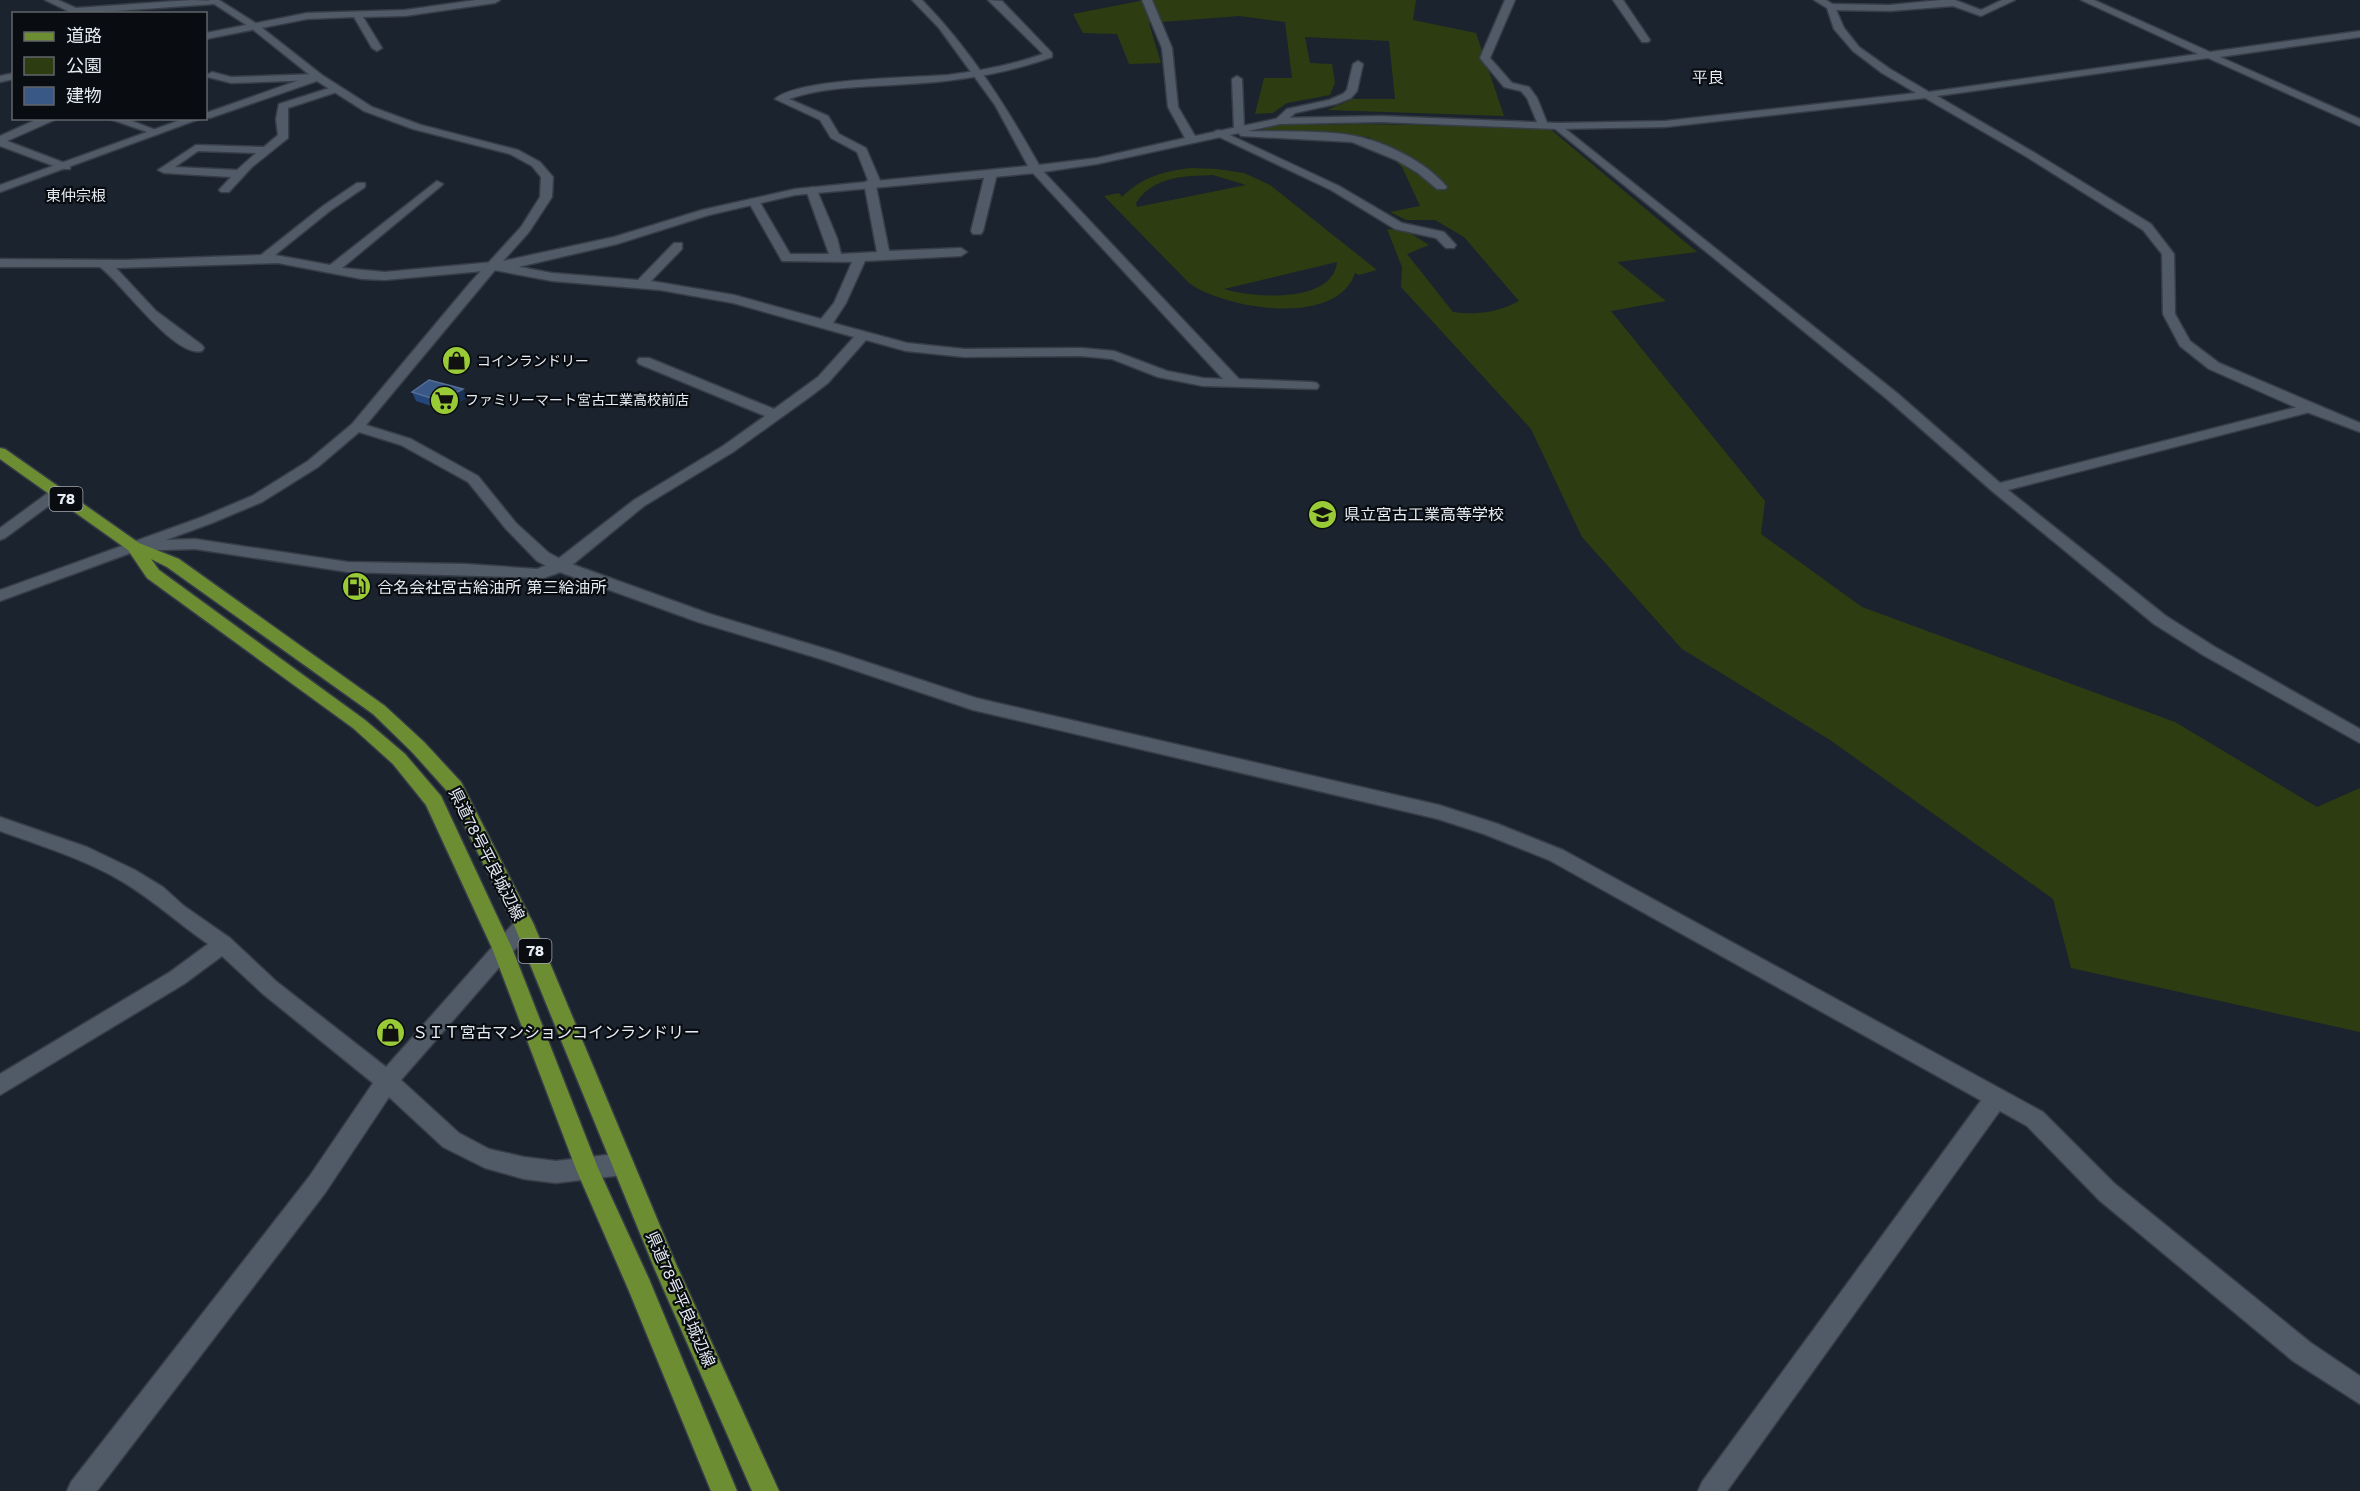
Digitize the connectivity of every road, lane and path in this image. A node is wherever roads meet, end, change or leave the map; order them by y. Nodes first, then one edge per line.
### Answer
1 (50, 0) edge
2 (117, 0) edge
3 (495, 0) edge
4 (917, 0) edge
5 (924, 0) edge
6 (993, 0) edge
7 (1147, 0) edge
8 (1510, 0) edge
9 (1618, 0) edge
10 (1819, 0) edge
11 (2010, 0) edge
12 (2086, 0) edge
13 (213, 1) edge
14 (1949, 2) edge
15 (1831, 7) junction
16 (126, 11) edge
17 (358, 16) junction
18 (255, 26) junction
19 (2360, 34) edge
20 (207, 36) edge
21 (1645, 40) dead end
22 (377, 48) dead end
23 (2208, 54) junction
24 (1358, 64) dead end
25 (974, 72) junction
26 (212, 75) dead end
27 (318, 77) junction
28 (1237, 79) dead end
29 (336, 89) junction
30 (1926, 95) junction
31 (207, 116) edge
32 (47, 120) edge
33 (117, 120) edge
34 (191, 120) edge
35 (1280, 121) junction
36 (2360, 123) edge
37 (1543, 125) junction
38 (1558, 126) junction
39 (1239, 128) junction
40 (156, 132) junction
41 (1219, 133) junction
42 (1192, 140) junction
43 (0, 141) edge
44 (267, 150) junction
45 (66, 166) junction
46 (1036, 170) junction
47 (242, 174) junction
48 (991, 174) junction
49 (872, 183) junction
50 (436, 184) dead end
51 (361, 185) dead end
52 (1441, 187) dead end
53 (0, 189) edge
54 (225, 190) dead end
55 (812, 190) junction
56 (754, 201) junction
57 (977, 231) dead end
58 (1450, 245) dead end
59 (678, 246) dead end
60 (962, 252) dead end
61 (881, 255) junction
62 (264, 258) junction
63 (836, 258) junction
64 (860, 258) junction
65 (0, 263) edge
66 (103, 264) junction
67 (494, 266) junction
68 (333, 269) junction
69 (641, 284) junction
70 (825, 323) junction
71 (863, 335) junction
72 (197, 348) dead end
73 (644, 361) dead end
74 (1236, 384) junction
75 (1312, 386) dead end
76 (2309, 408) junction
77 (775, 415) junction
78 (357, 427) junction
79 (2360, 428) edge
80 (0, 452) edge
81 (1997, 488) junction
82 (57, 494) junction
83 (0, 535) edge
84 (133, 546) junction
85 (560, 566) junction
86 (0, 596) edge
87 (2360, 737) edge
88 (0, 824) edge
89 (524, 926) junction
90 (223, 944) junction
91 (502, 948) junction
92 (387, 1081) junction
93 (0, 1085) edge
94 (1996, 1098) junction
95 (624, 1164) junction
96 (587, 1169) junction
97 (2360, 1391) edge
98 (80, 1491) edge
99 (724, 1491) edge
100 (766, 1491) edge
101 (1711, 1491) edge

1 - 16 street
2 - 16 street
3 - 17 street
4 - 5 street
4 - 25 street
6 - 25 street
7 - 42 street
8 - 37 street
9 - 21 street
10 - 15 street
11 - 14 street
12 - 23 street
13 - 16 street
13 - 18 street
14 - 15 street
15 - 30 street
17 - 18 street
17 - 22 street
18 - 20 street
18 - 27 street
19 - 23 street
23 - 30 street
23 - 36 street
24 - 35 street
25 - 46 street
25 - 49 street
26 - 27 street
27 - 29 street
27 - 31 street
28 - 39 street
29 - 44 street
29 - 67 street
30 - 38 street
30 - 76 street
32 - 43 street
33 - 40 street
34 - 40 street
35 - 37 street
35 - 39 street
37 - 38 street
38 - 81 street
39 - 41 street
39 - 52 street
40 - 45 street
41 - 42 street
41 - 58 street
42 - 46 street
43 - 45 street
44 - 47 street
44 - 47 street
45 - 53 street
46 - 48 street
46 - 74 street
47 - 54 street
48 - 49 street
48 - 57 street
49 - 55 street
49 - 61 street
50 - 68 street
51 - 62 street
55 - 56 street
55 - 63 street
56 - 63 street
56 - 67 street
59 - 69 street
60 - 61 street
61 - 64 street
62 - 66 street
62 - 68 street
63 - 64 street
64 - 70 street
65 - 66 street
66 - 72 street
67 - 68 street
67 - 69 street
67 - 78 street
69 - 70 street
70 - 71 street
71 - 74 street
71 - 77 street
73 - 77 street
74 - 75 street
76 - 79 street
76 - 81 street
77 - 85 street
78 - 84 street
78 - 85 street
80 - 82 main road, 県道78号平良城辺線 / 78
81 - 87 street
82 - 83 street
82 - 84 main road, 県道78号平良城辺線 / 78
84 - 85 street
84 - 86 street
84 - 89 main road, 県道78号平良城辺線 / 78
84 - 91 main road, 県道78号平良城辺線 / 78
85 - 94 street
88 - 90 street
89 - 91 street
89 - 95 main road, 県道78号平良城辺線 / 78
90 - 92 street
90 - 93 street
91 - 92 street
91 - 96 main road, 県道78号平良城辺線 / 78
92 - 96 street
92 - 98 street
94 - 97 street
94 - 101 street
95 - 96 street
95 - 100 main road, 県道78号平良城辺線 / 78
96 - 99 main road, 県道78号平良城辺線 / 78

